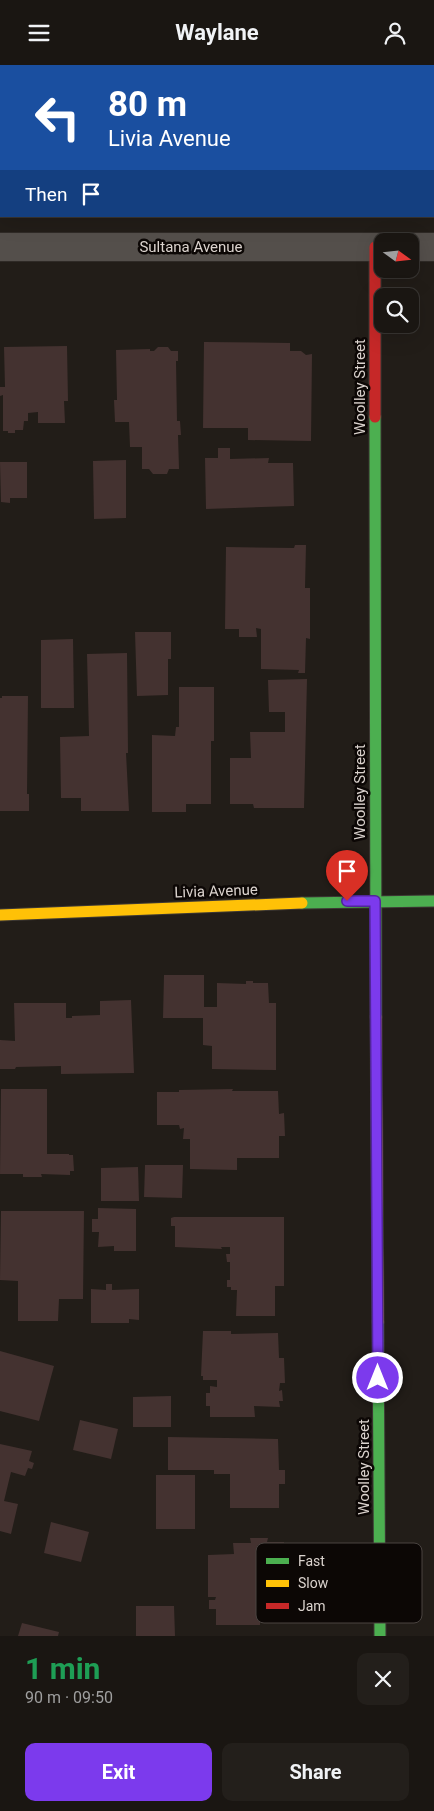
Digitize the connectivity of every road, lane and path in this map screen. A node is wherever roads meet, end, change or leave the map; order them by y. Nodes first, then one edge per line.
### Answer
1 (0, 247) edge
2 (374, 247) edge
3 (419, 247) edge
4 (434, 247) edge
5 (379, 278) edge
6 (375, 901) junction
7 (434, 901) edge
8 (0, 915) edge
9 (379, 1543) edge
10 (380, 1623) edge
11 (380, 1636) edge

1 - 2 street, Sultana Avenue
3 - 4 street
5 - 6 street, Woolley Street
6 - 7 street, Livia Avenue
6 - 8 street, Livia Avenue
6 - 9 street, Woolley Street
10 - 11 street, Woolley Street

